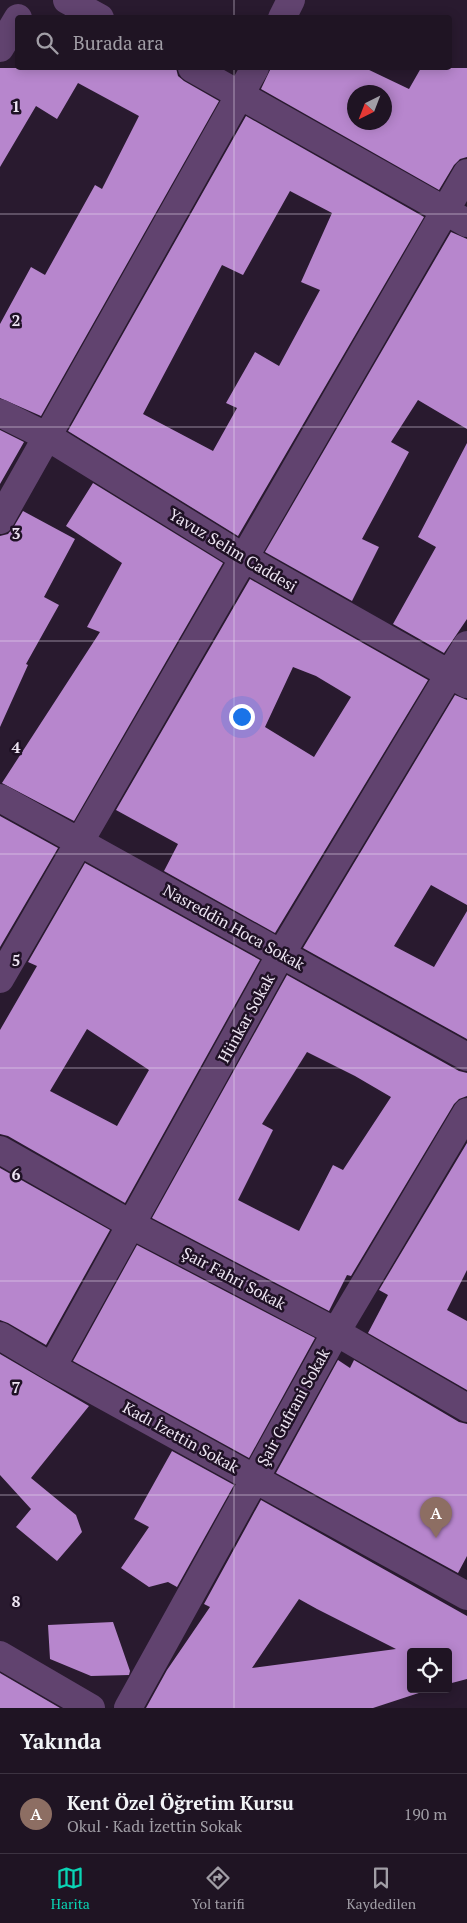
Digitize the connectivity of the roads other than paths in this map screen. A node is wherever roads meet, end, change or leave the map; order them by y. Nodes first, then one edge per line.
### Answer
1 (28, 0) edge
2 (67, 0) edge
3 (291, 0) edge
4 (20, 15) edge
5 (94, 15) edge
6 (284, 15) edge
7 (15, 23) edge
8 (0, 48) edge
9 (196, 70) edge
10 (254, 70) edge
11 (241, 94) junction
12 (467, 173) edge
13 (457, 217) edge
14 (0, 413) edge
15 (48, 438) junction
16 (0, 520) edge
17 (244, 558) junction
18 (467, 645) edge
19 (458, 680) edge
20 (0, 798) edge
21 (79, 840) junction
22 (281, 954) junction
23 (0, 979) edge
24 (467, 1057) edge
25 (467, 1112) edge
26 (0, 1150) edge
27 (132, 1225) junction
28 (336, 1332) junction
29 (0, 1336) edge
30 (52, 1367) junction
31 (467, 1408) edge
32 (254, 1477) junction
33 (466, 1592) edge
34 (0, 1655) edge
35 (91, 1708) edge
36 (128, 1708) edge

1 - 4 street
2 - 5 street
3 - 6 street
7 - 8 street
9 - 11 street
10 - 11 street
11 - 13 street
11 - 15 street
12 - 13 street
13 - 17 street
14 - 15 street, Yavuz Selim Caddesi
15 - 16 street
15 - 17 street, Yavuz Selim Caddesi
17 - 19 street, Yavuz Selim Caddesi
17 - 21 street
18 - 19 street, Hünkar Sokak
19 - 22 street, Hünkar Sokak
20 - 21 street, Nasreddin Hoca Sokak
21 - 22 street, Nasreddin Hoca Sokak
21 - 23 street
22 - 24 street, Nasreddin Hoca Sokak
22 - 27 street, Hünkar Sokak
25 - 28 street, Şair Gufrani Sokak
26 - 27 street, Şair Fahri Sokak
27 - 28 street, Şair Fahri Sokak
27 - 30 street, Hünkar Sokak
28 - 31 street, Şair Fahri Sokak
28 - 32 street, Şair Gufrani Sokak
29 - 30 street, Kadı İzettin Sokak
30 - 32 street, Kadı İzettin Sokak
32 - 33 street, Kadı İzettin Sokak
32 - 36 street, Şair Gufrani Sokak
34 - 35 street

